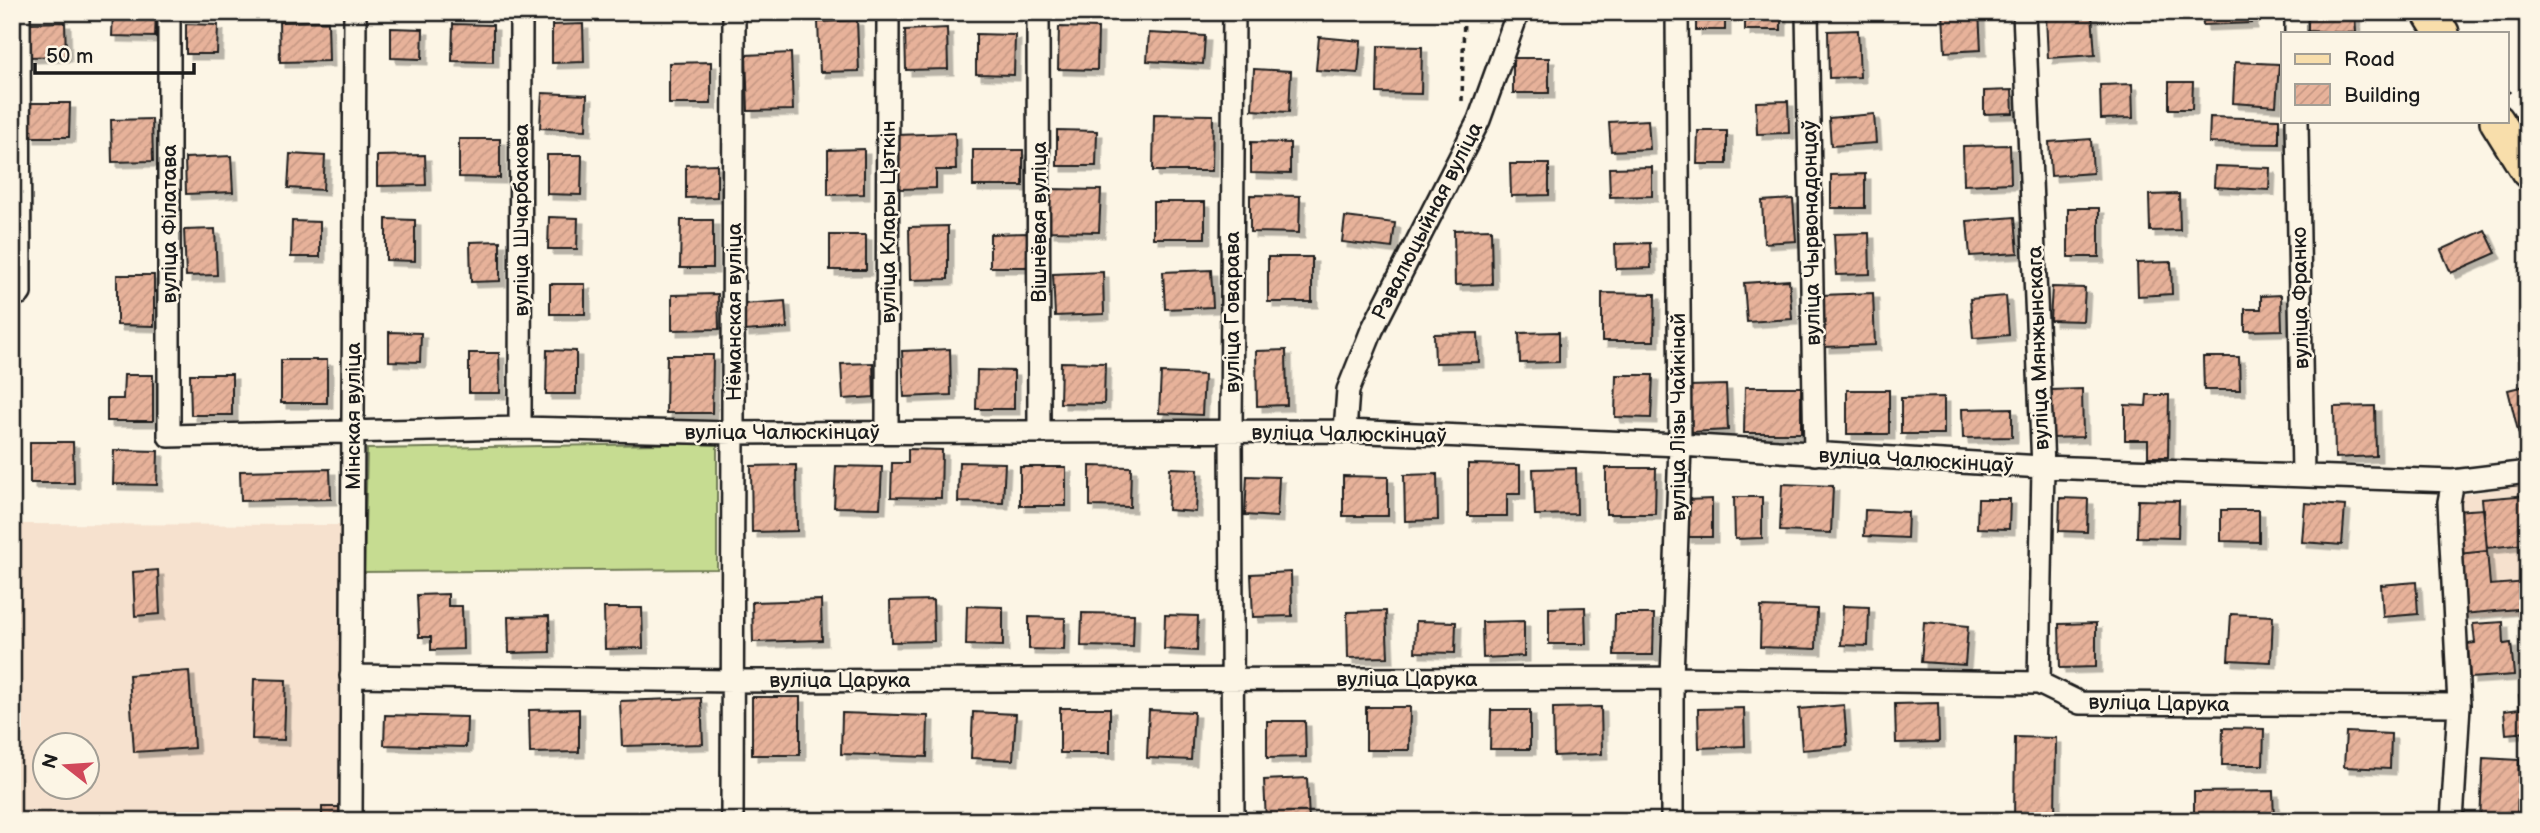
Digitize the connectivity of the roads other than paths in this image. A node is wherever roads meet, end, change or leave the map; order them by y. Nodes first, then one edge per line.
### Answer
1 (19, 12) edge
2 (169, 12) edge
3 (355, 12) edge
4 (522, 12) edge
5 (734, 12) edge
6 (888, 12) edge
7 (1038, 12) edge
8 (1234, 12) edge
9 (1518, 12) edge
10 (1677, 12) edge
11 (1807, 12) edge
12 (2024, 12) edge
13 (2296, 12) edge
14 (2430, 12) edge
15 (2296, 32) edge
16 (2441, 32) edge
17 (2297, 122) edge
18 (2498, 122) edge
19 (2528, 171) edge
20 (20, 293) dead end
21 (520, 428) junction
22 (353, 431) junction
23 (887, 432) junction
24 (1039, 432) junction
25 (1231, 432) junction
26 (1345, 432) junction
27 (733, 433) junction
28 (169, 436) joint
29 (1680, 445) junction
30 (1815, 454) junction
31 (2043, 467) junction
32 (2528, 472) edge
33 (2303, 475) junction
34 (2453, 481) junction
35 (351, 676) junction
36 (1672, 678) junction
37 (1232, 679) junction
38 (733, 681) junction
39 (2039, 684) junction
40 (2459, 705) junction
41 (351, 821) edge
42 (732, 821) edge
43 (1233, 821) edge
44 (1672, 821) edge
45 (2452, 821) edge

1 - 20 street
2 - 28 street, вуліца Філатава
3 - 22 street, Мінская вуліца
4 - 21 street, вуліца Шчарбакова
5 - 27 street, Нёманская вуліца
6 - 23 street, вуліца Клары Цэткін
7 - 24 street, Вішнёвая вуліца
8 - 25 street, вуліца Говарава
9 - 26 street, Рэвалюцыйная вуліца
10 - 29 street, вуліца Лізы Чайкінай
11 - 30 street, вуліца Чырвонадонцаў
12 - 31 street, вуліца Мянжынскага
13 - 15 street
14 - 16 main road
17 - 33 street, вуліца Франко
18 - 19 main road
21 - 22 street, вуліца Чалюскінцаў
21 - 27 street, вуліца Чалюскінцаў
22 - 28 street, вуліца Чалюскінцаў
22 - 35 street, Мінская вуліца
23 - 24 street, вуліца Чалюскінцаў
23 - 27 street, вуліца Чалюскінцаў
24 - 25 street, вуліца Чалюскінцаў
25 - 26 street, вуліца Чалюскінцаў
25 - 37 street, вуліца Говарава
26 - 29 street, вуліца Чалюскінцаў
27 - 38 street, Нёманская вуліца
29 - 30 street, вуліца Чалюскінцаў
29 - 36 street, вуліца Лізы Чайкінай
30 - 31 street, вуліца Чалюскінцаў
31 - 33 street, вуліца Чалюскінцаў
31 - 39 street, вуліца Мянжынскага
32 - 34 street, вуліца Чалюскінцаў
33 - 34 street, вуліца Чалюскінцаў
34 - 40 street
35 - 38 street, вуліца Царука
35 - 41 street, Мінская вуліца
36 - 37 street, вуліца Царука
36 - 39 street, вуліца Царука
36 - 44 street, вуліца Лізы Чайкінай
37 - 38 street, вуліца Царука
37 - 43 street, вуліца Говарава
38 - 42 street, Нёманская вуліца
39 - 40 street, вуліца Царука
40 - 45 street

